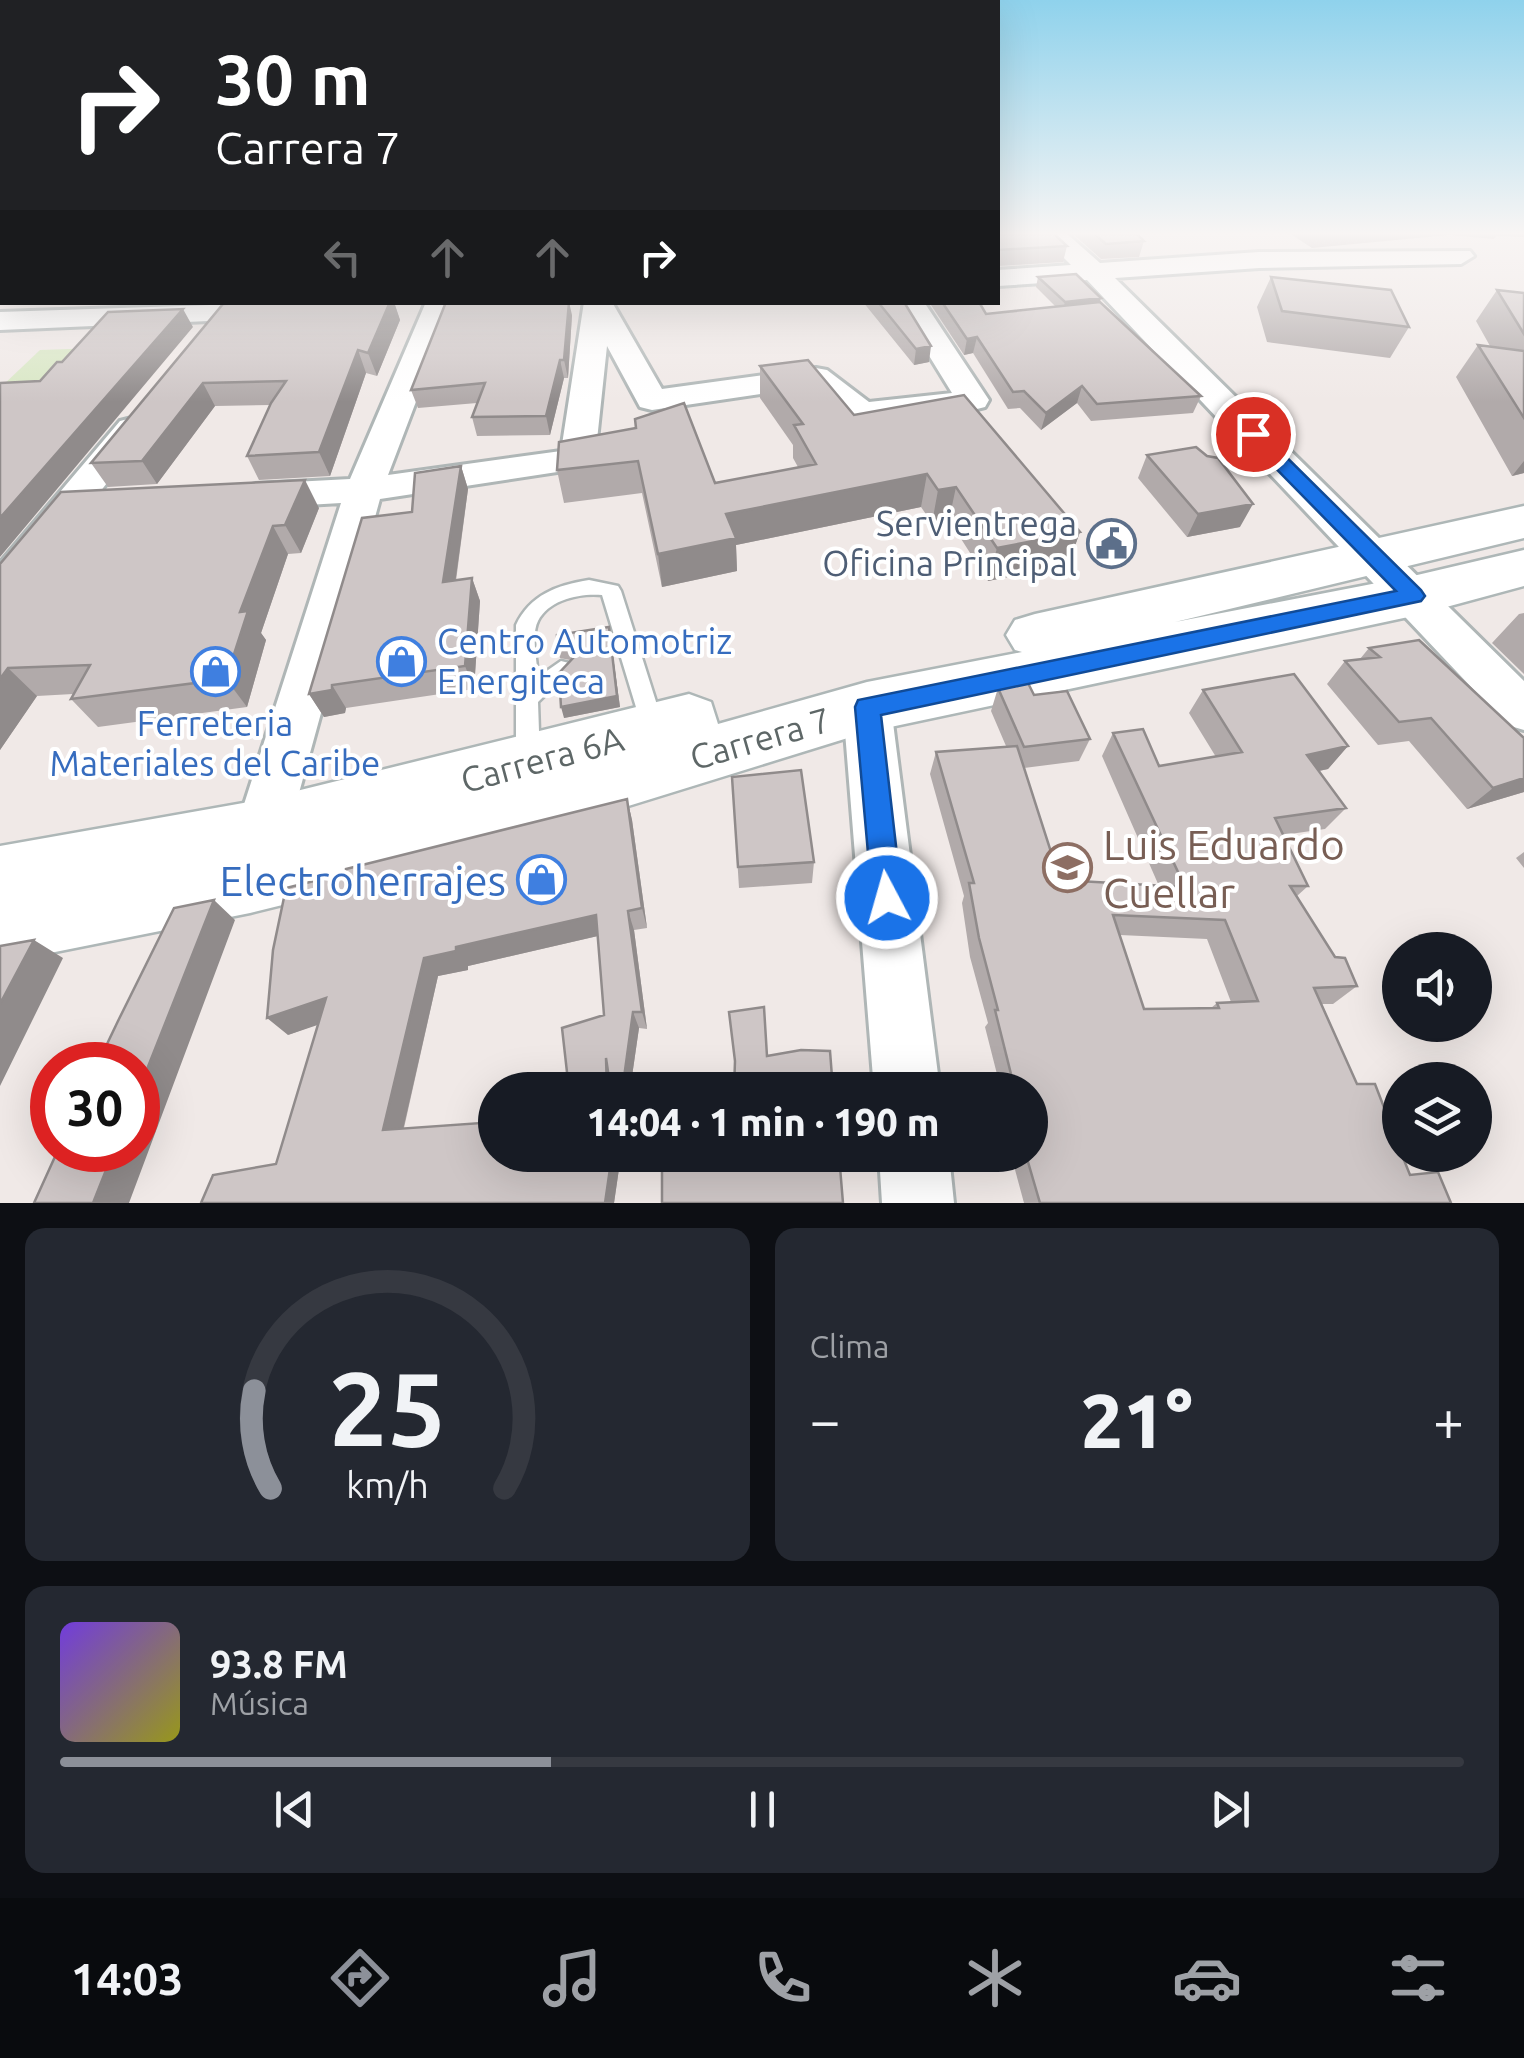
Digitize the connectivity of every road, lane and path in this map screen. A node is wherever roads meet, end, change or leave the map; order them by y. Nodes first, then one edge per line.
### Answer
1 (1111, 289) edge
2 (439, 305) edge
3 (598, 305) edge
4 (600, 305) edge
5 (912, 305) edge
6 (476, 306) edge
7 (229, 308) edge
8 (399, 308) dead end
9 (302, 311) edge
10 (0, 320) edge
11 (201, 342) edge
12 (154, 402) edge
13 (364, 490) junction
14 (227, 497) edge
15 (109, 503) edge
16 (70, 505) junction
17 (1524, 522) edge
18 (1524, 568) edge
19 (1394, 577) junction
20 (0, 591) edge
21 (561, 669) edge
22 (527, 699) junction
23 (868, 707) junction
24 (1524, 711) edge
25 (654, 730) junction
26 (528, 763) junction
27 (255, 856) junction
28 (0, 880) edge
29 (0, 926) edge
30 (905, 1072) edge
31 (915, 1172) edge
32 (918, 1203) edge

1 - 19 street
2 - 6 street
2 - 8 street
2 - 13 street
3 - 13 street
4 - 5 street
7 - 9 street
7 - 10 street
7 - 11 street
12 - 16 street
13 - 14 street
13 - 27 street
15 - 16 street
16 - 20 street
17 - 19 main road, Carrera 7
18 - 19 main road, Carrera 7
19 - 23 main road, Carrera 7
19 - 24 street
19 - 25 main road, Carrera 6A
21 - 22 lane
22 - 25 lane
22 - 26 lane
23 - 27 main road, Carrera 7
23 - 30 street
25 - 26 main road, Carrera 6A
26 - 27 main road, Carrera 6A
27 - 28 main road, Carrera 6A
27 - 29 main road, Carrera 7
31 - 32 street

